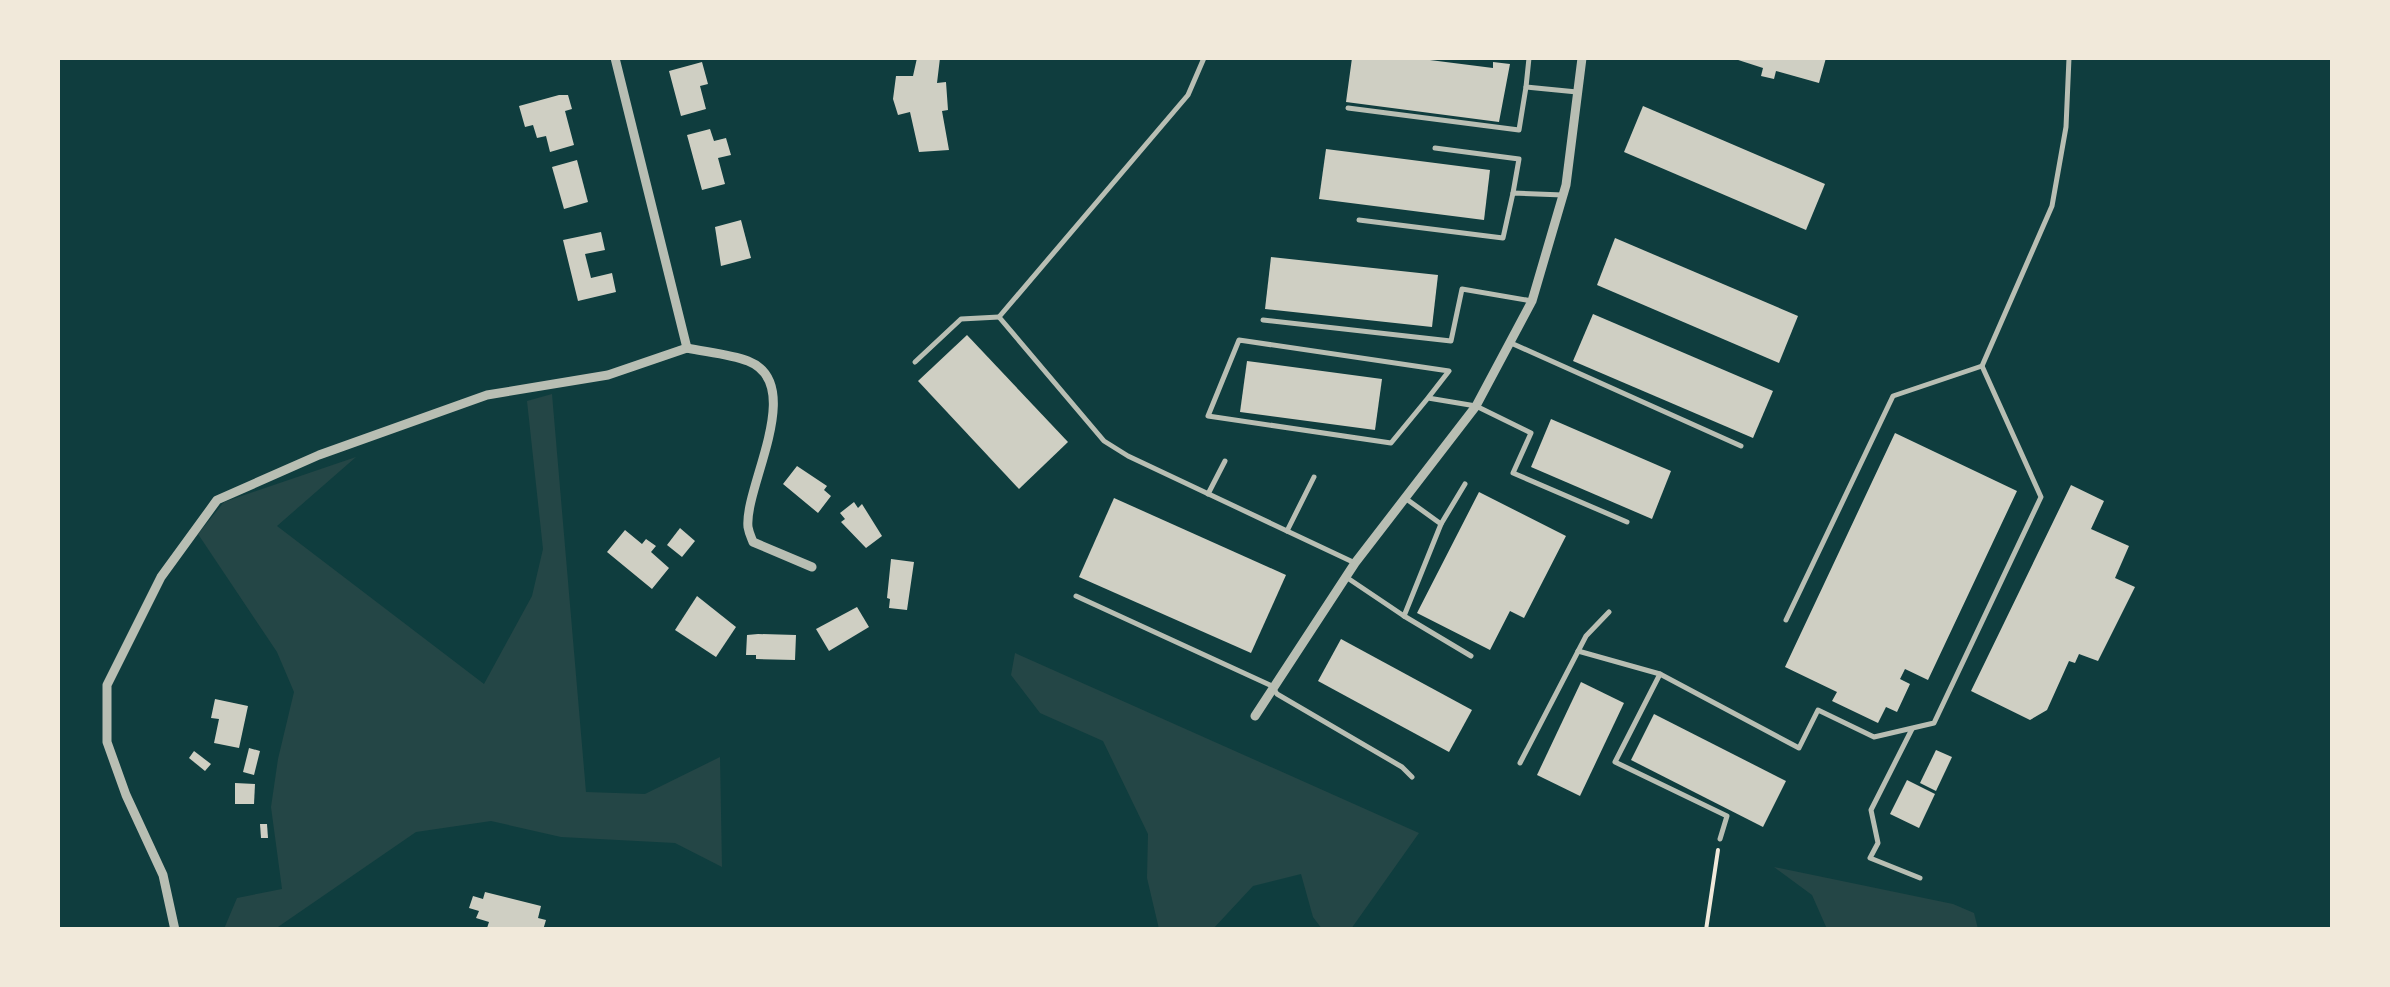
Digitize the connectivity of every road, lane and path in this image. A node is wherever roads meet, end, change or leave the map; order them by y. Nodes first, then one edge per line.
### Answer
1 (616, 58) edge
2 (1204, 58) edge
3 (1530, 58) edge
4 (1582, 58) edge
5 (2069, 58) edge
6 (1526, 87) junction
7 (1580, 92) junction
8 (1348, 108) dead end
9 (1435, 148) dead end
10 (1514, 193) junction
11 (1562, 195) junction
12 (1359, 220) dead end
13 (1532, 301) junction
14 (999, 317) junction
15 (1263, 320) dead end
16 (1510, 342) junction
17 (687, 348) junction
18 (915, 362) dead end
19 (1982, 366) junction
20 (1428, 398) junction
21 (1476, 406) junction
22 (1741, 446) dead end
23 (1225, 460) dead end
24 (1314, 477) dead end
25 (1465, 484) dead end
26 (1208, 494) junction
27 (1405, 498) junction
28 (1627, 522) dead end
29 (1441, 524) junction
30 (1287, 531) junction
31 (1355, 563) junction
32 (812, 567) dead end
33 (1346, 578) junction
34 (1076, 596) dead end
35 (1609, 612) dead end
36 (1404, 616) junction
37 (1786, 620) dead end
38 (1578, 651) junction
39 (1472, 656) dead end
40 (1660, 674) junction
41 (1272, 686) junction
42 (1255, 716) dead end
43 (1912, 728) junction
44 (1520, 763) dead end
45 (1412, 776) dead end
46 (1720, 838) joint
47 (1920, 878) dead end
48 (175, 930) edge
49 (1706, 930) edge

1 - 17 street
2 - 14 lane
3 - 6 lane
4 - 7 street
5 - 19 lane
6 - 7 lane
6 - 8 lane
7 - 11 street
9 - 10 lane
10 - 11 lane
10 - 12 lane
11 - 13 street
13 - 15 lane
13 - 16 street
14 - 18 lane
14 - 26 lane
16 - 21 street
16 - 22 lane
17 - 32 street
17 - 48 street
19 - 37 lane
19 - 43 lane
20 - 20 lane
20 - 21 lane
21 - 27 street
21 - 28 lane
23 - 26 lane
24 - 30 lane
25 - 29 lane
26 - 30 lane
27 - 29 lane
27 - 31 street
29 - 36 lane
30 - 31 lane
31 - 33 street
33 - 36 lane
33 - 41 street
34 - 41 lane
35 - 38 lane
36 - 39 lane
38 - 40 lane
38 - 44 lane
40 - 43 lane
40 - 46 lane
41 - 42 street
41 - 45 lane
43 - 47 lane
46 - 49 path

